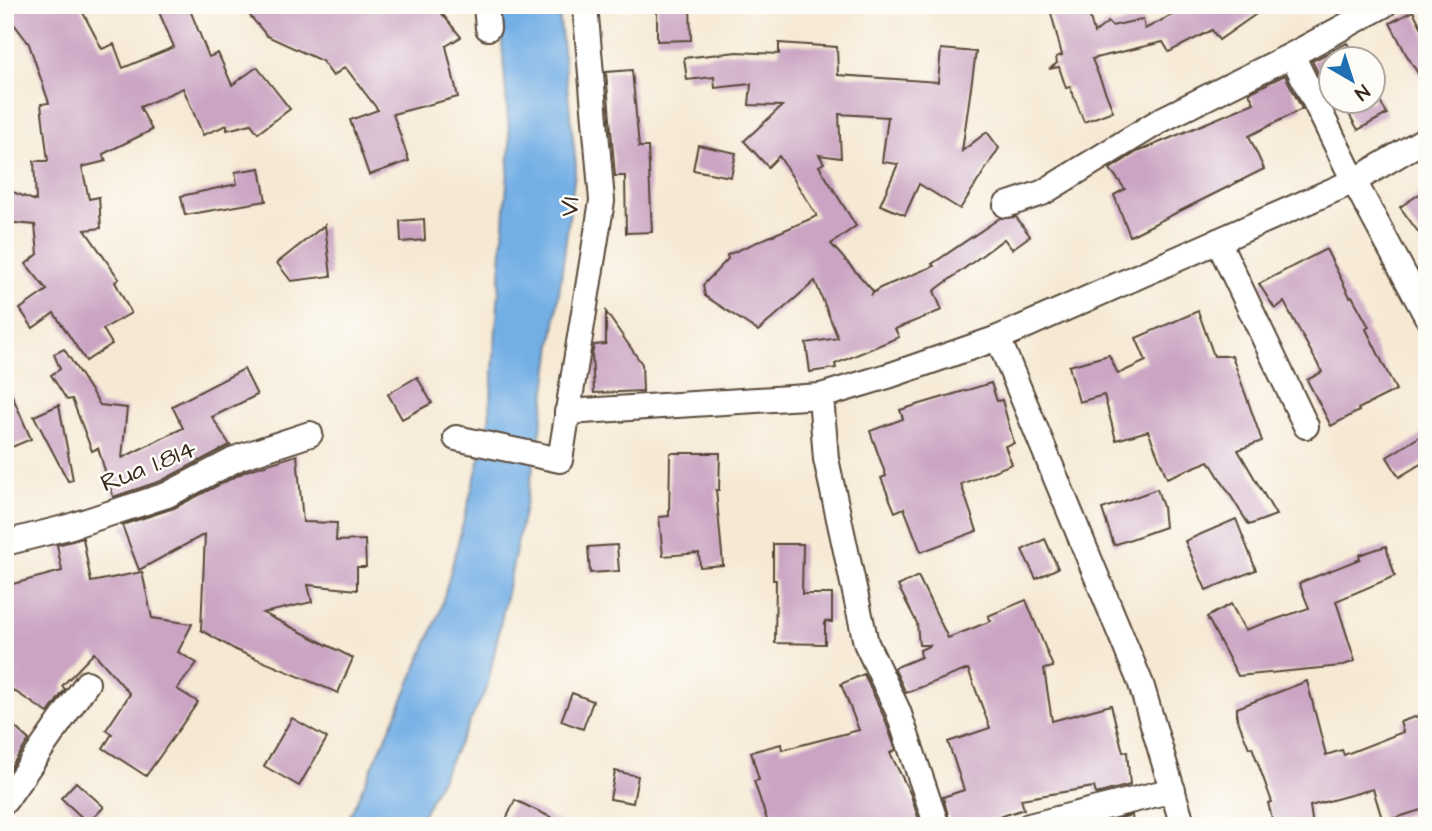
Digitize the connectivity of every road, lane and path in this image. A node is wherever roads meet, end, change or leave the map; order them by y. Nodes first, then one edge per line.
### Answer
1 (585, 5) edge
2 (1384, 5) edge
3 (1292, 55) junction
4 (1427, 138) edge
5 (1354, 181) junction
6 (1006, 205) dead end
7 (1218, 241) junction
8 (1427, 317) edge
9 (998, 338) junction
10 (821, 396) junction
11 (567, 412) junction
12 (1306, 425) dead end
13 (310, 434) dead end
14 (464, 439) dead end
15 (5, 543) edge
16 (87, 683) dead end
17 (1172, 790) junction
18 (5, 801) edge
19 (937, 826) edge
20 (1029, 826) edge
21 (1183, 826) edge

1 - 11 street, V1
2 - 3 street
3 - 5 street
3 - 6 street
4 - 5 street
5 - 7 street
5 - 8 street
7 - 9 street
7 - 12 street
9 - 10 street
9 - 17 street
10 - 11 street
10 - 19 street
11 - 14 street, V1
13 - 15 street, Rua 1.814
16 - 18 street
17 - 20 street
17 - 21 street

